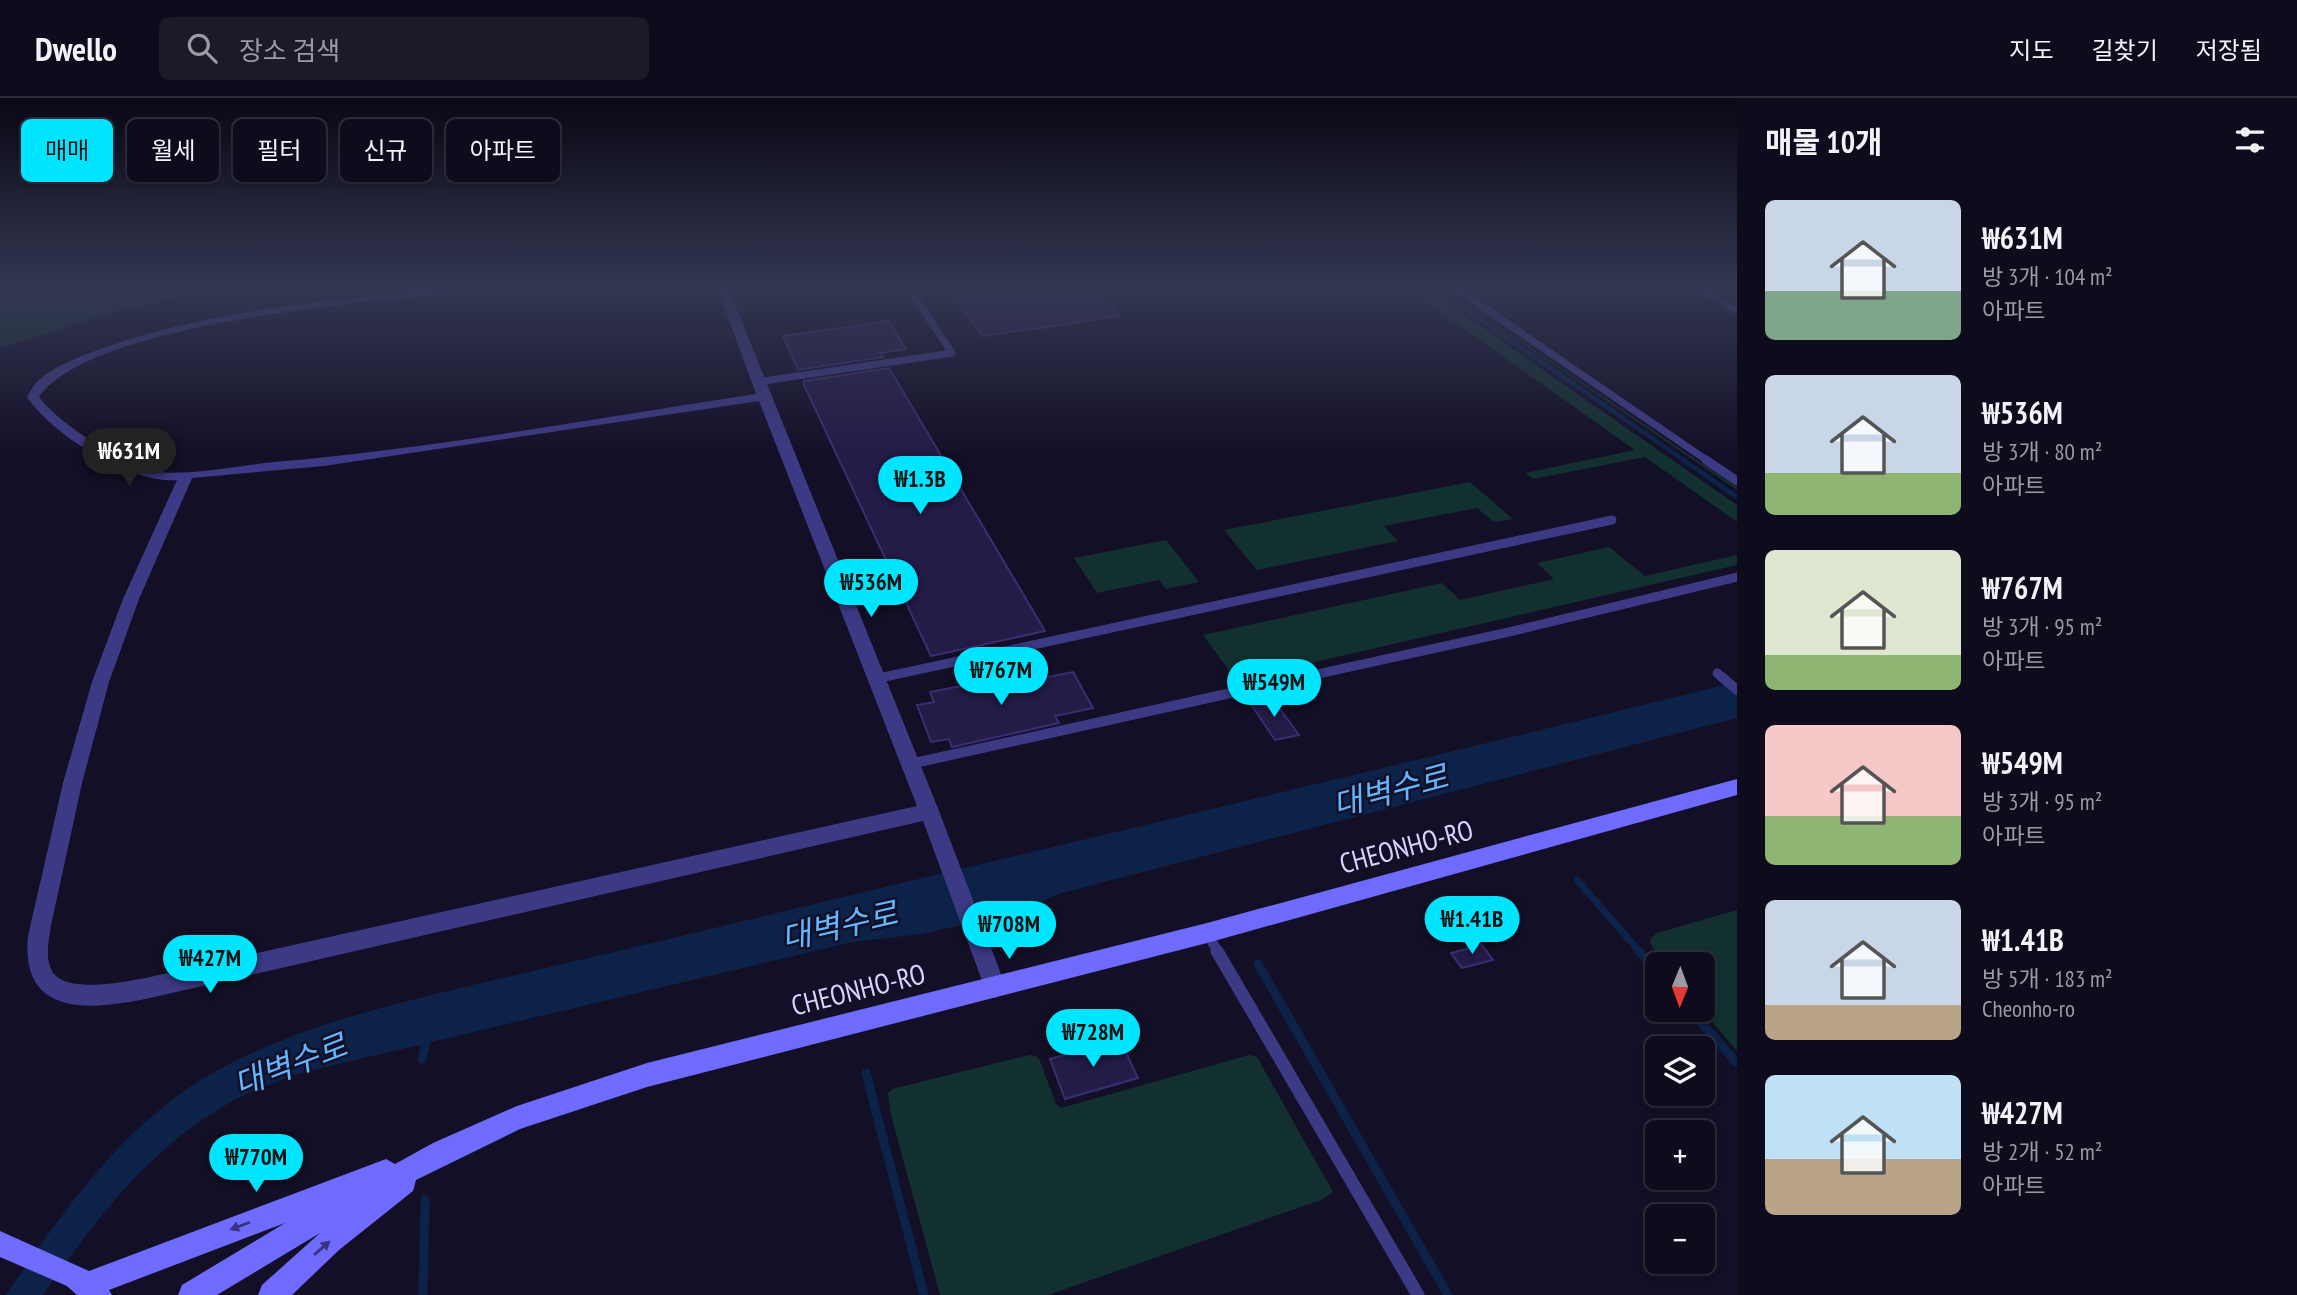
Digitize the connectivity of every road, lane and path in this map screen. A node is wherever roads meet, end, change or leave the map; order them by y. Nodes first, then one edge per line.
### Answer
1 (141, 343) edge
2 (743, 343) edge
3 (945, 343) edge
4 (1535, 343) edge
5 (760, 390) junction
6 (186, 476) junction
7 (1737, 481) edge
8 (1612, 520) dead end
9 (1737, 577) edge
10 (1717, 673) dead end
11 (875, 680) junction
12 (1737, 690) edge
13 (910, 764) junction
14 (1737, 787) edge
15 (929, 811) junction
16 (1207, 933) junction
17 (996, 986) junction
18 (442, 1152) junction
19 (9, 1247) edge
20 (87, 1286) edge
21 (192, 1295) edge
22 (272, 1295) edge
23 (1419, 1295) edge

1 - 6 street
2 - 5 street
3 - 5 lane
4 - 7 lane
5 - 6 street
5 - 11 street
6 - 15 street
8 - 11 lane
9 - 13 lane
10 - 12 lane
11 - 13 street
13 - 15 street
14 - 16 street, CHEONHO-RO
15 - 17 street
16 - 17 street, CHEONHO-RO
16 - 23 lane
17 - 18 street, CHEONHO-RO
18 -> 20 street
18 - 21 street, CHEONHO-RO
22 -> 18 street
19 - 20 street

